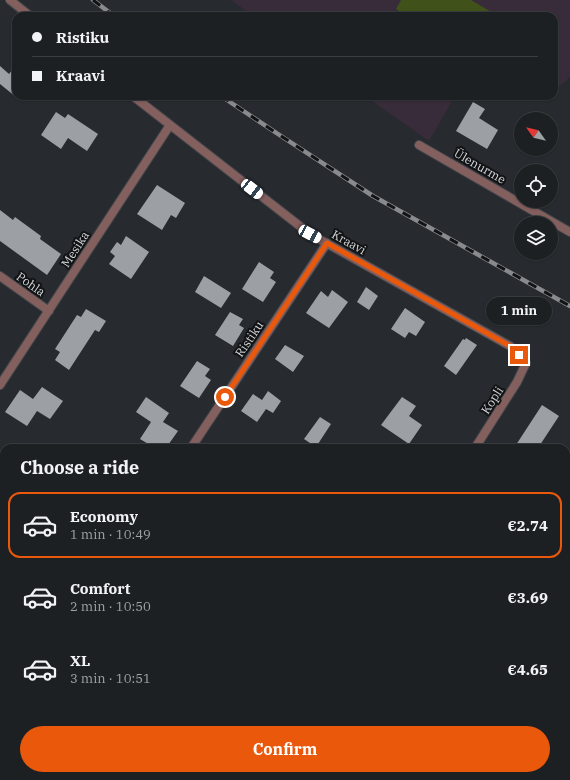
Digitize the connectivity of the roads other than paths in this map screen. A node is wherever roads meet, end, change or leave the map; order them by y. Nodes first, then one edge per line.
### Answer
1 (10, 0) edge
2 (25, 12) edge
3 (138, 100) edge
4 (170, 125) junction
5 (419, 145) dead end
6 (570, 232) edge
7 (327, 243) junction
8 (0, 276) edge
9 (49, 311) junction
10 (526, 363) joint
11 (0, 385) edge
12 (194, 444) edge
13 (478, 444) edge

1 - 2 street
3 - 4 street, Kraavi
4 - 7 street, Kraavi
4 - 9 street, Mesika
5 - 6 street, Ülenurme
7 - 10 street, Kraavi
7 - 12 street, Ristiku
8 - 9 street, Pohla
9 - 11 street, Mesika
10 - 13 street, Kopli

